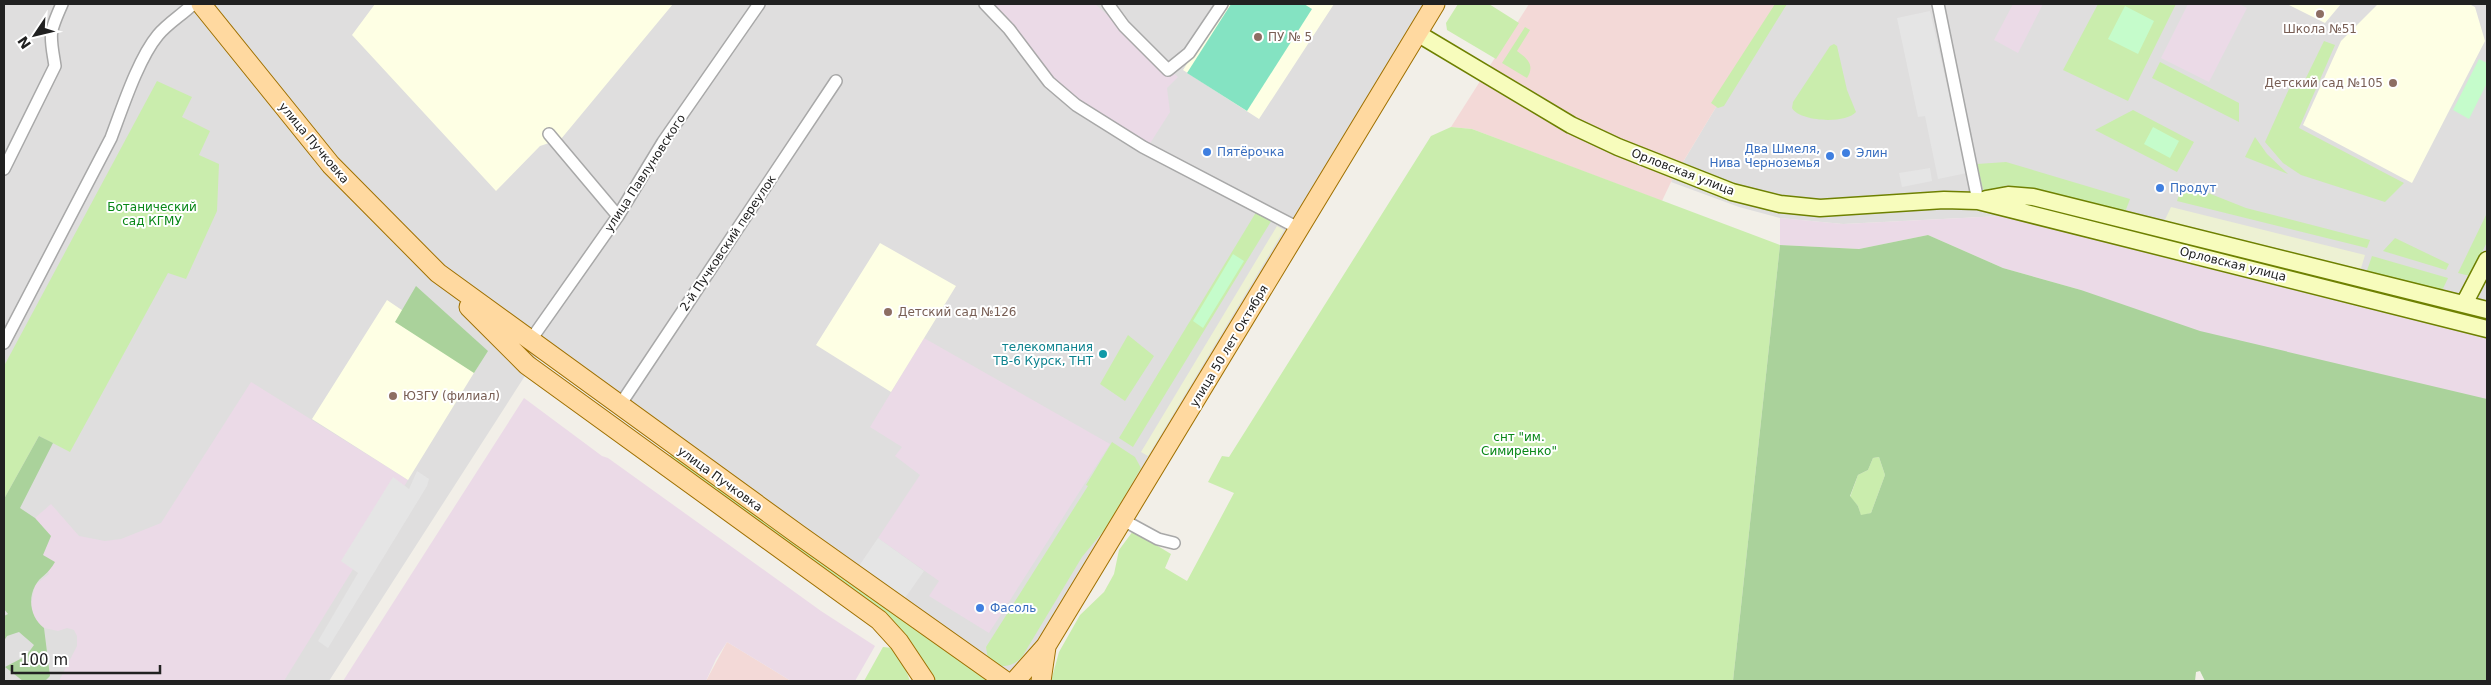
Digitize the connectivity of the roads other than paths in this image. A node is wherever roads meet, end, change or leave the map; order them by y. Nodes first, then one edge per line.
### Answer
1 (62, 4) edge
2 (193, 4) edge
3 (201, 4) edge
4 (759, 4) edge
5 (985, 4) edge
6 (1108, 4) edge
7 (1222, 4) edge
8 (1436, 4) edge
9 (1938, 4) edge
10 (1417, 33) junction
11 (836, 81) dead end
12 (549, 134) dead end
13 (4, 169) edge
14 (1978, 201) junction
15 (618, 216) junction
16 (1300, 229) junction
17 (2487, 260) edge
18 (2464, 304) junction
19 (2487, 310) edge
20 (2460, 322) junction
21 (2487, 329) edge
22 (5, 337) edge
23 (521, 342) junction
24 (620, 405) junction
25 (668, 441) junction
26 (655, 459) junction
27 (1123, 520) junction
28 (1174, 543) dead end
29 (1046, 646) junction
30 (925, 681) edge
31 (1005, 681) edge
32 (1015, 681) edge
33 (1041, 681) edge

1 - 13 street
2 - 22 street
3 - 23 main road, улица Пучковка
4 - 15 street, улица Павлуновского
5 - 16 street
6 - 7 street
8 - 10 main road, улица 50 лет Октября
9 - 14 street
10 - 14 street, Орловская улица
10 - 16 main road, улица 50 лет Октября
11 - 24 street, 2-й Пучковский переулок
12 - 15 street
14 - 18 street, Орловская улица
14 - 20 street, Орловская улица
15 - 23 street, улица Павлуновского
16 - 27 main road, улица 50 лет Октября
17 - 18 street
18 - 19 street, Орловская улица
18 - 20 street
20 - 21 street, Орловская улица
23 - 24 main road, улица Пучковка
23 - 26 main road, улица Пучковка
24 - 25 main road, улица Пучковка
25 - 26 main road
25 - 31 main road, улица Пучковка
26 - 30 main road, улица Пучковка
27 - 28 street
27 - 29 main road, улица 50 лет Октября
29 - 32 main road, улица 50 лет Октября
29 - 33 main road

